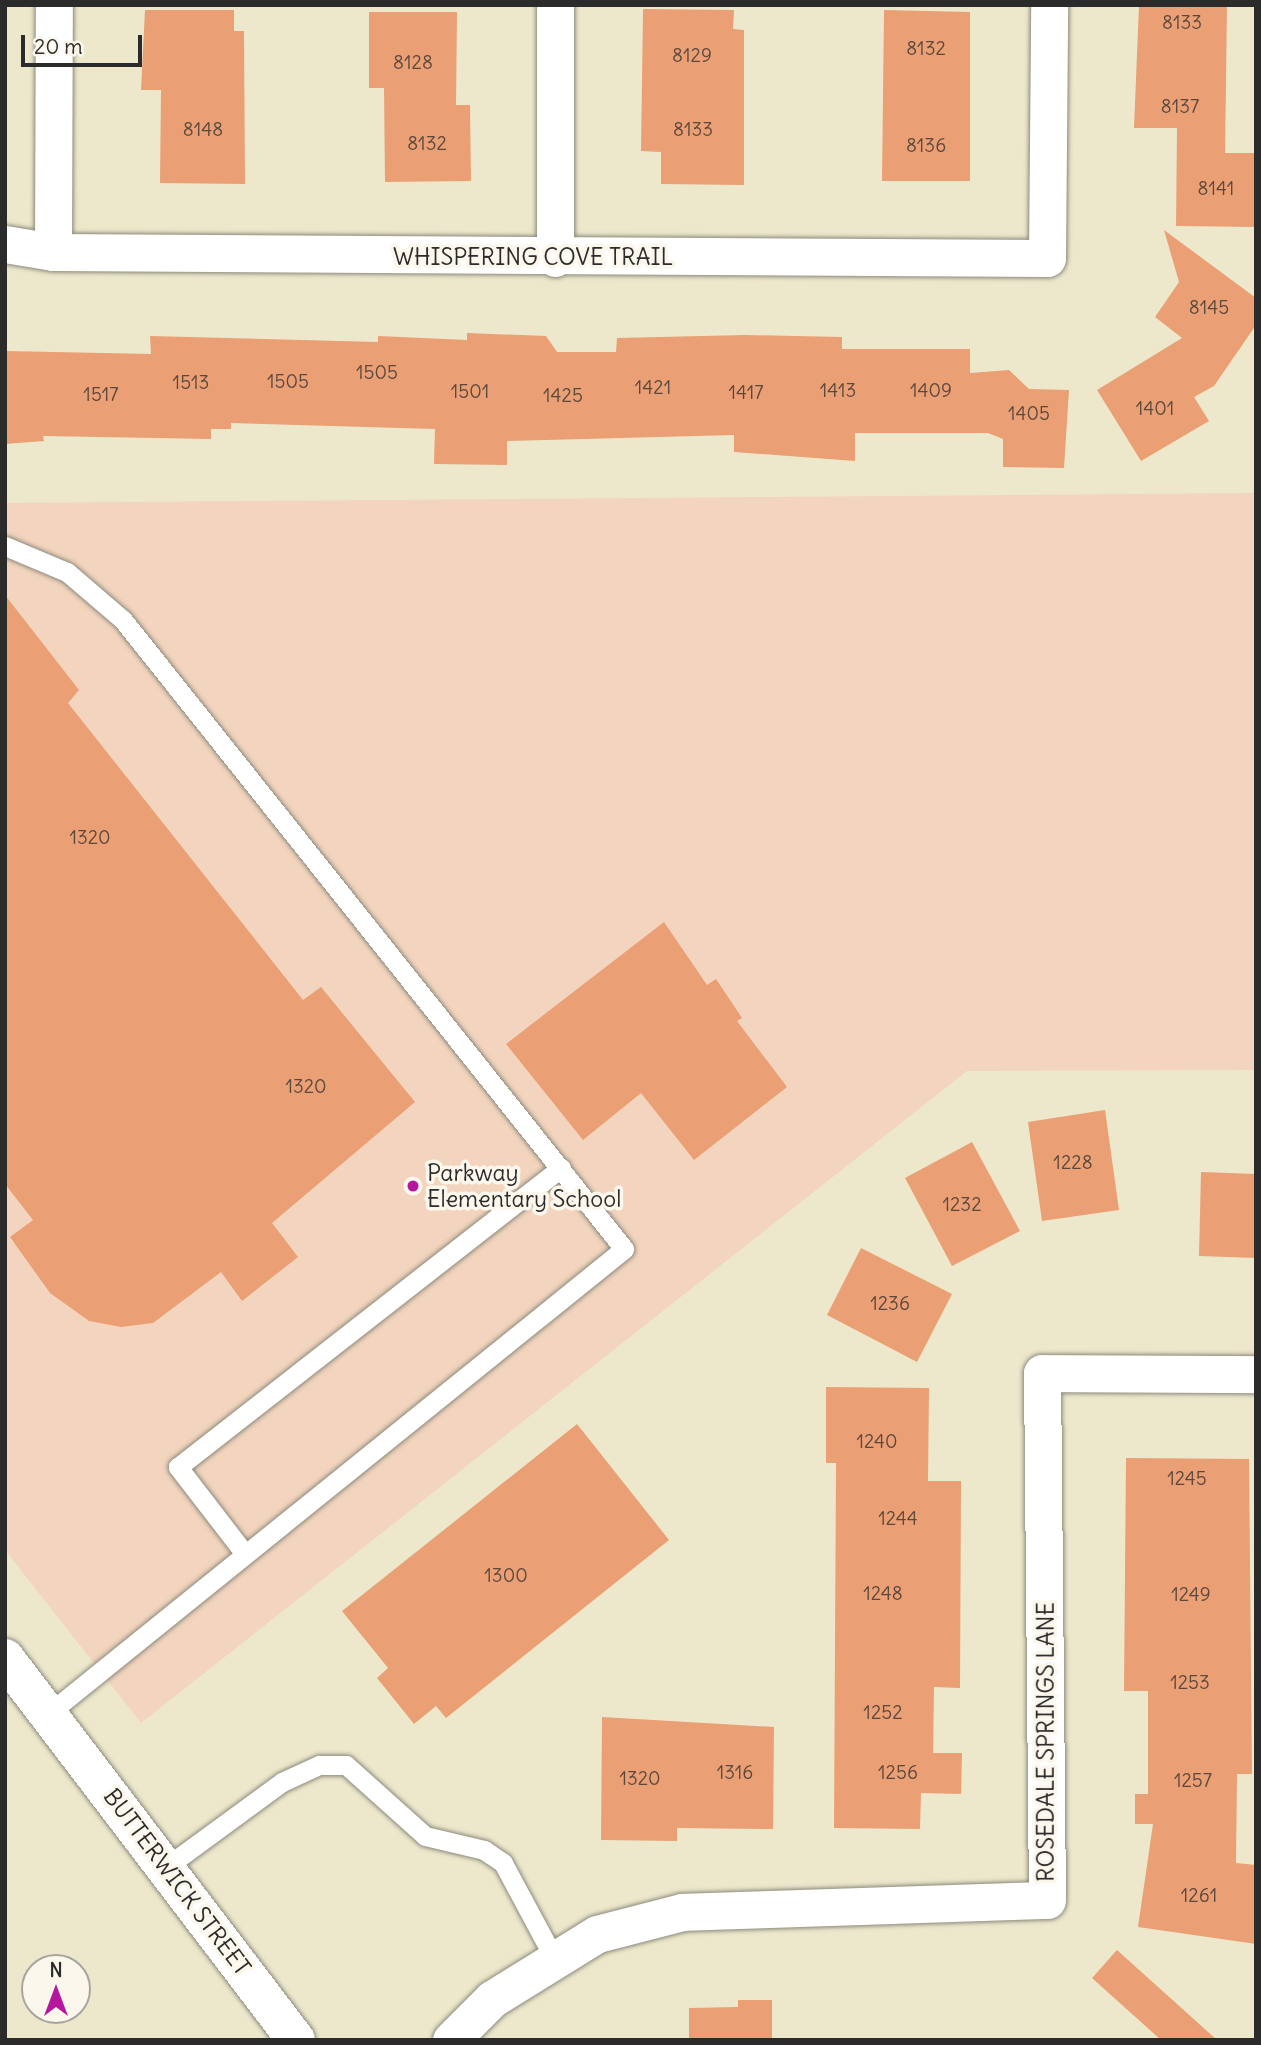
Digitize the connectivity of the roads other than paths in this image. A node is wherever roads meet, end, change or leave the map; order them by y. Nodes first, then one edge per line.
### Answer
1 (54, 5) edge
2 (555, 5) edge
3 (1049, 5) edge
4 (20, 251) edge
5 (555, 258) junction
6 (5, 546) edge
7 (561, 1168) junction
8 (1256, 1374) edge
9 (244, 1554) junction
10 (5, 1658) edge
11 (54, 1719) junction
12 (166, 1867) junction
13 (555, 1960) junction
14 (296, 2040) edge
15 (451, 2040) edge

1 - 4 street
2 - 5 street
3 - 5 street, WHISPERING COVE TRAIL
4 - 5 street, WHISPERING COVE TRAIL
6 - 7 lane
7 - 9 lane
7 - 9 lane
8 - 13 street, ROSEDALE SPRINGS LANE
9 - 11 lane
10 - 11 street, BUTTERWICK STREET
11 - 12 street, BUTTERWICK STREET
12 - 13 lane
12 - 14 street, BUTTERWICK STREET
13 - 15 street, ROSEDALE SPRINGS LANE

